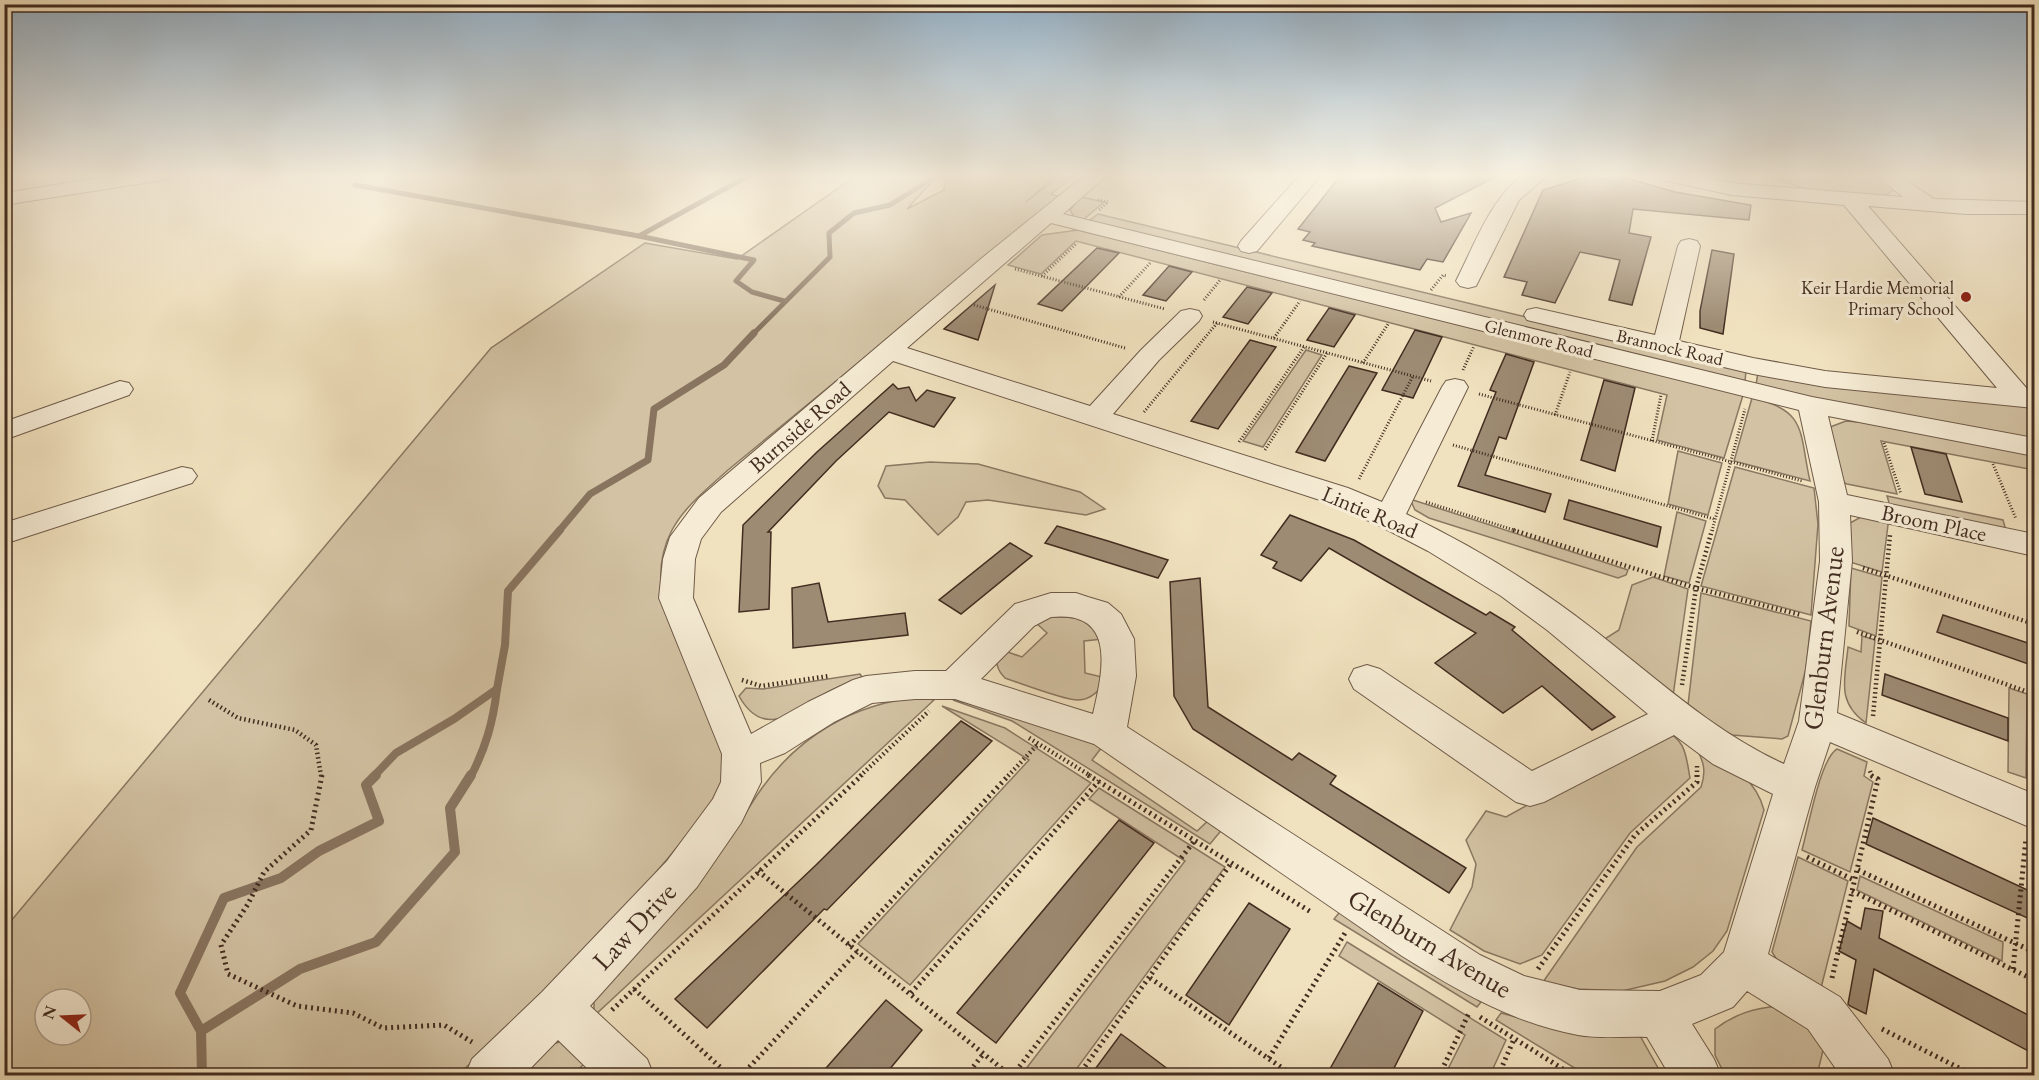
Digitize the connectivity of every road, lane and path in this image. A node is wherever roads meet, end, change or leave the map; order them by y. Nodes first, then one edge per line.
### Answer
1 (1036, 225) edge
2 (1085, 225) edge
3 (1167, 225) edge
4 (1267, 225) edge
5 (1496, 225) edge
6 (1873, 225) edge
7 (1077, 243) dead end
8 (1249, 246) junction
9 (1689, 246) dead end
10 (1151, 262) dead end
11 (990, 263) junction
12 (1042, 276) junction
13 (1220, 280) dead end
14 (1468, 281) dead end
15 (1119, 297) junction
16 (950, 298) junction
17 (1300, 301) dead end
18 (1190, 316) junction
19 (1217, 323) junction
20 (1388, 324) dead end
21 (1274, 338) junction
22 (1665, 346) junction
23 (1304, 347) junction
24 (889, 351) junction
25 (1327, 353) junction
26 (1150, 355) junction
27 (1363, 363) junction
28 (1570, 372) dead end
29 (1413, 376) junction
30 (1455, 387) junction
31 (120, 389) dead end
32 (1661, 395) dead end
33 (2027, 399) edge
34 (1812, 405) junction
35 (1555, 415) junction
36 (1096, 416) junction
37 (1154, 416) dead end
38 (4, 432) edge
39 (1430, 438) junction
40 (1228, 439) dead end
41 (1652, 441) junction
42 (1239, 443) junction
43 (1884, 443) dead end
44 (1247, 445) dead end
45 (2034, 447) edge
46 (1256, 448) dead end
47 (1265, 451) junction
48 (1275, 454) dead end
49 (1993, 464) dead end
50 (182, 476) dead end
51 (1348, 477) dead end
52 (1358, 481) junction
53 (1893, 495) dead end
54 (1832, 496) junction
55 (1396, 505) junction
56 (2005, 518) dead end
57 (1714, 519) dead end
58 (2016, 521) junction
59 (4, 534) edge
60 (2030, 534) edge
61 (1887, 575) dead end
62 (1830, 622) junction
63 (2034, 624) edge
64 (1367, 679) dead end
65 (955, 685) junction
66 (2034, 694) edge
67 (209, 700) dead end
68 (1677, 717) junction
69 (1818, 721) junction
70 (1107, 733) junction
71 (1023, 735) dead end
72 (1038, 744) junction
73 (741, 754) junction
74 (1099, 781) junction
75 (1795, 787) junction
76 (2034, 812) edge
77 (1195, 840) junction
78 (1780, 844) junction
79 (1232, 862) junction
80 (1858, 870) dead end
81 (758, 871) junction
82 (1854, 880) dead end
83 (1852, 891) dead end
84 (1316, 915) dead end
85 (1335, 927) dead end
86 (1345, 933) junction
87 (1354, 939) dead end
88 (849, 946) junction
89 (857, 952) junction
90 (2034, 952) edge
91 (1743, 964) junction
92 (1150, 978) junction
93 (2034, 980) edge
94 (634, 989) junction
95 (911, 993) junction
96 (1460, 1005) dead end
97 (1470, 1011) junction
98 (1660, 1014) junction
99 (572, 1021) junction
100 (1880, 1028) dead end
101 (1514, 1039) junction
102 (984, 1053) junction
103 (1269, 1058) junction
104 (493, 1072) edge
105 (630, 1076) edge
106 (730, 1076) edge
107 (741, 1076) edge
108 (966, 1076) edge
109 (1012, 1076) edge
110 (1078, 1076) edge
111 (1294, 1076) edge
112 (1439, 1076) edge
113 (1498, 1076) edge
114 (1574, 1076) edge
115 (1697, 1076) edge
116 (1871, 1076) edge
117 (1975, 1076) edge

1 - 11 street, Burnside Road
2 - 34 street, Glenmore Road
3 - 8 street, Brannock Road
4 - 8 street
5 - 14 street
6 - 33 street
7 - 12 path
8 - 22 street, Brannock Road
9 - 22 street
10 - 15 path
11 - 12 path
11 - 16 street, Burnside Road
12 - 15 path
13 - 18 path
15 - 18 path
16 - 24 street, Burnside Road
16 - 26 path
17 - 21 path
18 - 19 path
18 - 26 street
19 - 21 path
19 - 37 path
20 - 27 path
21 - 23 path
22 - 33 street, Brannock Road
23 - 25 path
23 - 42 path
24 - 36 street, Lintie Road
24 - 73 street, Burnside Road
25 - 27 path
25 - 47 path
26 - 36 street
27 - 29 path
28 - 35 path
29 - 30 path
29 - 52 path
30 - 35 path
30 - 39 street
31 - 38 street
32 - 41 path
34 - 45 street, Glenmore Road
34 - 54 street, Glenburn Avenue
35 - 41 path
36 - 55 street, Lintie Road
39 - 55 street
39 - 57 path
40 - 42 path
41 - 54 path
42 - 44 path
43 - 53 path
46 - 47 path
47 - 48 path
49 - 58 path
50 - 59 street
51 - 52 path
52 - 55 path
54 - 60 street, Broom Place
54 - 62 street, Glenburn Avenue
55 - 62 path
55 - 68 street, Lintie Road
56 - 58 path
58 - 60 path
61 - 63 path
62 - 66 path
62 - 69 street, Glenburn Avenue
64 - 68 street
65 - 70 street, Glenburn Avenue
65 - 70 street
65 - 73 street, Glenburn Avenue
65 - 81 path
67 - 104 path
68 - 75 street, Lintie Road
69 - 75 street, Glenburn Avenue
69 - 76 street
70 - 98 street, Glenburn Avenue
71 - 72 path
72 - 74 path
72 - 88 path
73 - 99 street, Law Drive
74 - 77 path
74 - 95 path
75 - 78 street, Glenburn Avenue
77 - 79 path
77 - 109 path
78 - 82 path
78 - 91 street, Glenburn Avenue
79 - 84 path
79 - 92 path
80 - 90 path
81 - 88 path
81 - 94 path
83 - 93 path
85 - 86 path
86 - 87 path
86 - 103 path
88 - 89 path
89 - 95 path
89 - 107 path
91 - 98 street, Glenburn Avenue
91 - 116 street
92 - 103 path
92 - 110 path
94 - 99 path
94 - 106 path
95 - 102 path
96 - 97 path
97 - 101 path
97 - 112 path
98 - 115 street
99 - 104 street, Law Drive
99 - 105 street
100 - 117 path
101 - 113 path
101 - 114 path
102 - 108 path
102 - 109 path
103 - 111 path

